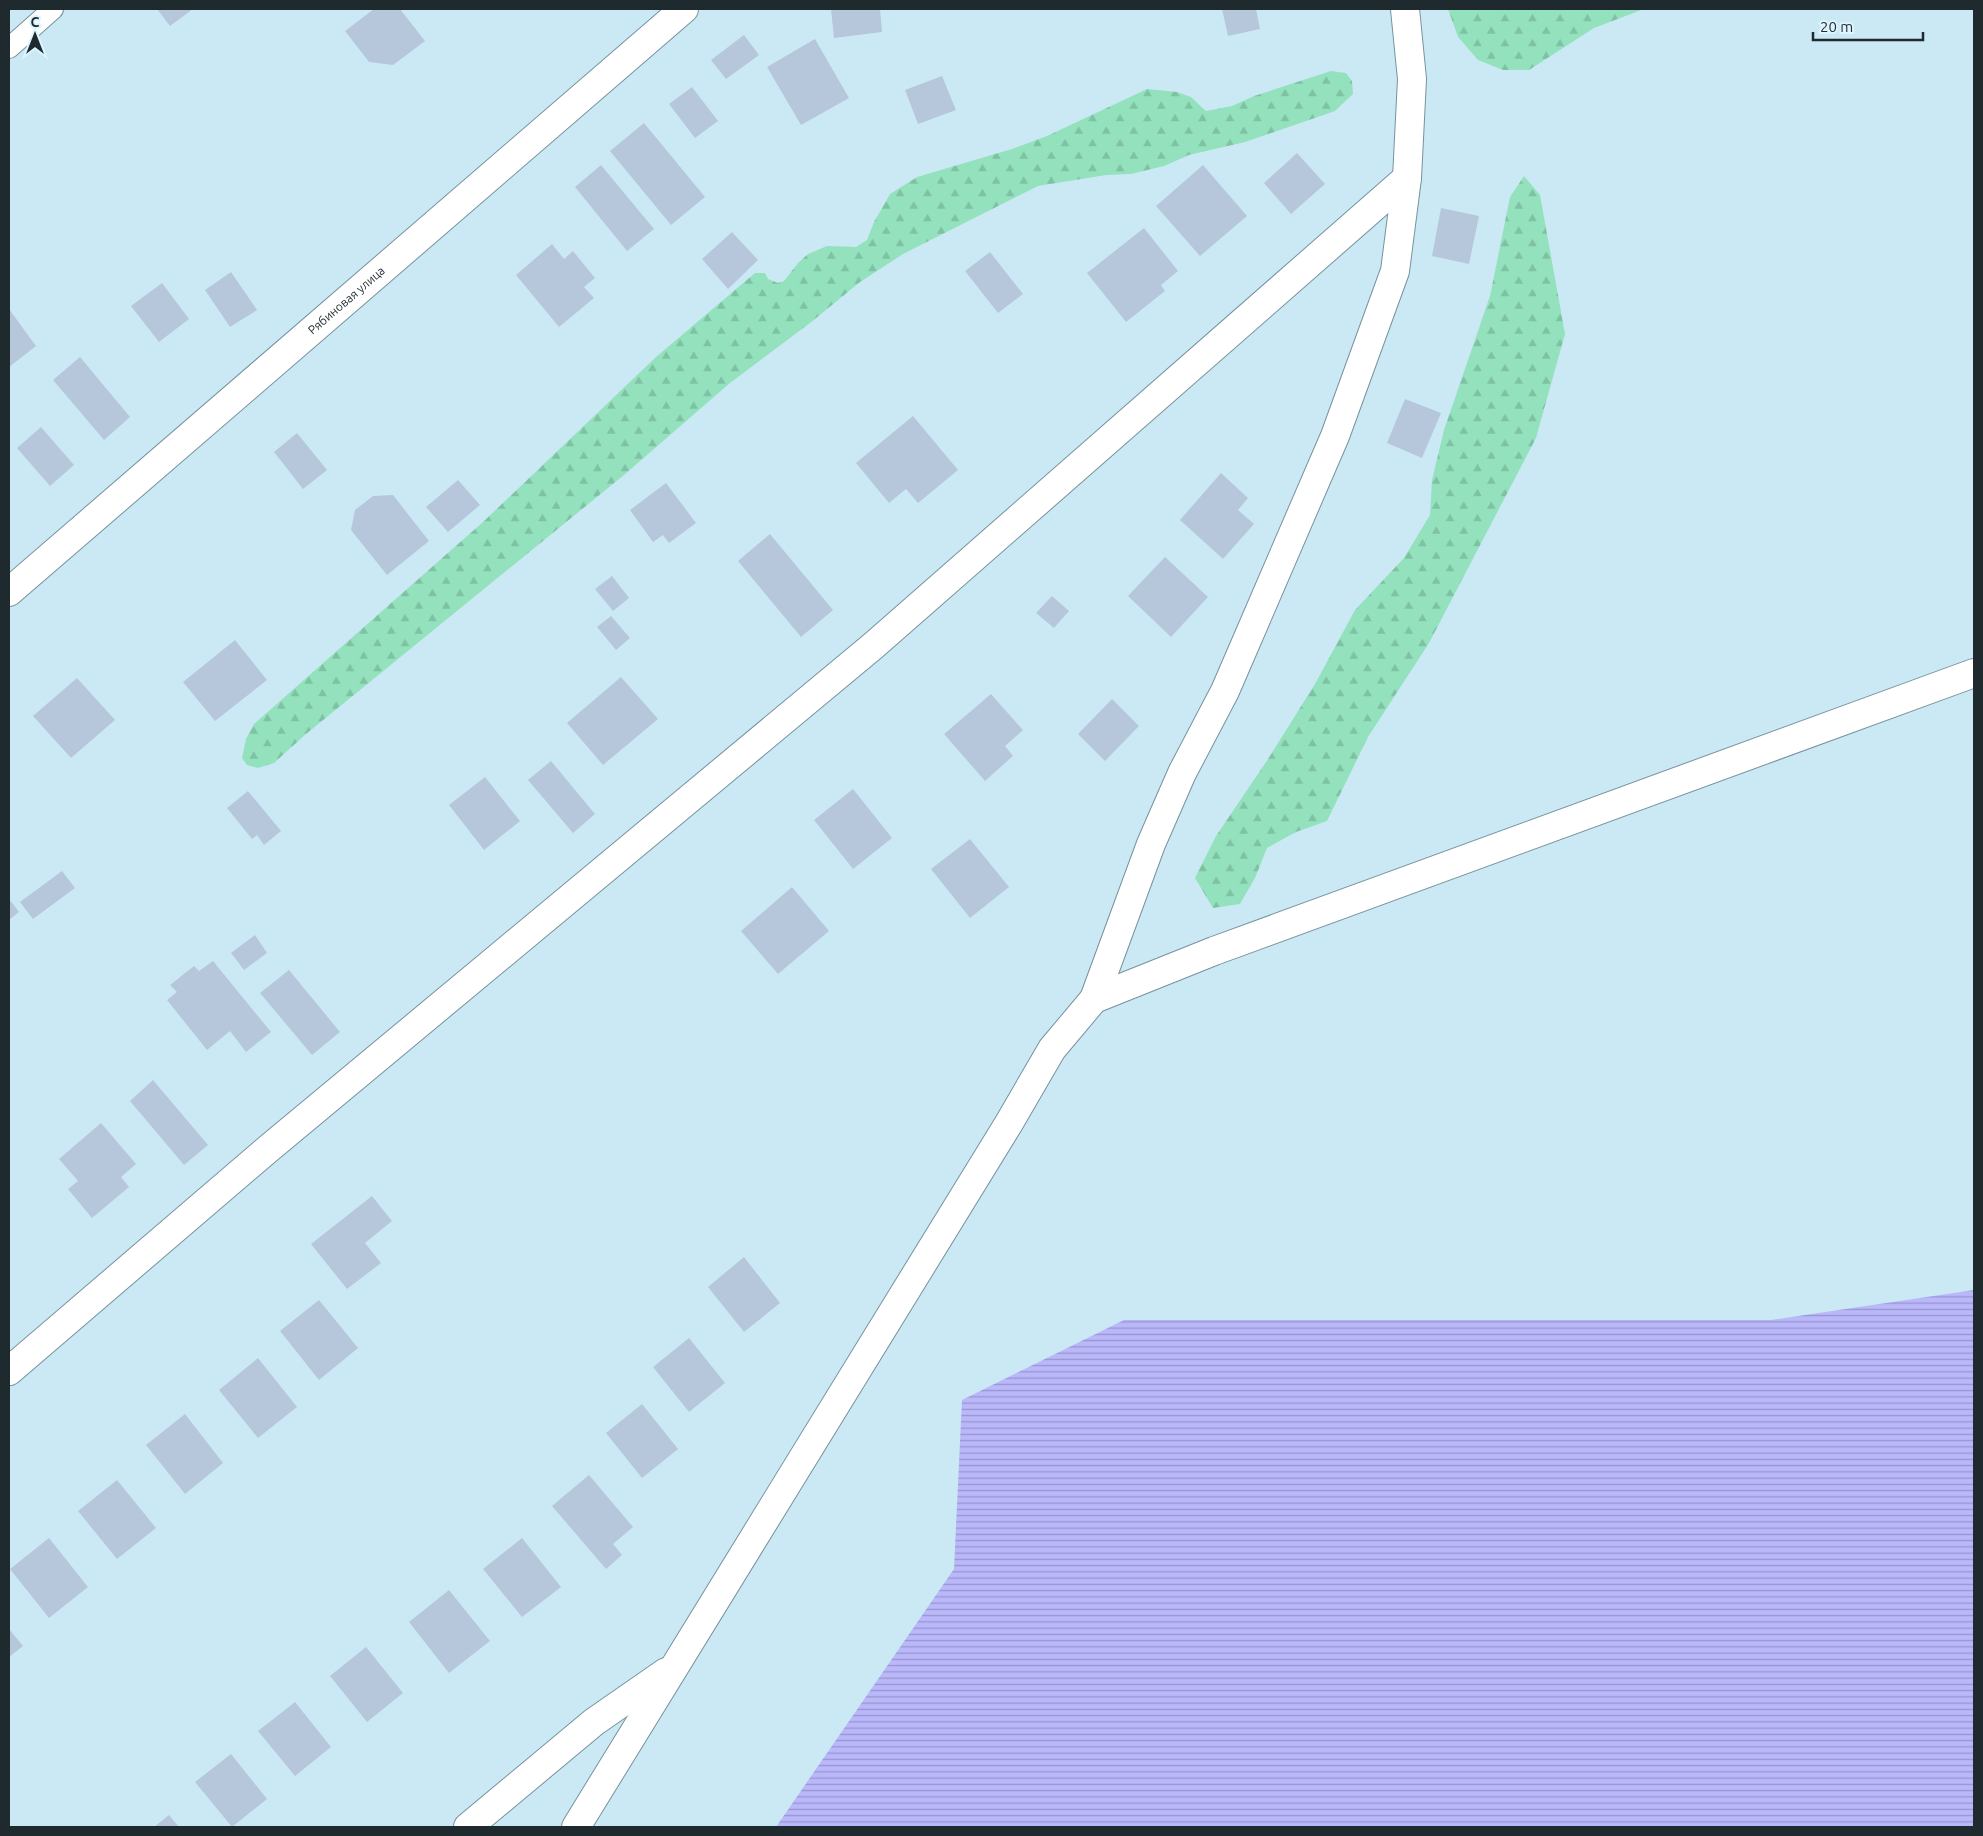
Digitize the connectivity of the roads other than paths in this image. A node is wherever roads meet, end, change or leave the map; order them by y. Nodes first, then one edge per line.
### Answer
1 (53, 9) edge
2 (684, 9) edge
3 (1404, 9) edge
4 (9, 48) edge
5 (1407, 178) junction
6 (9, 592) edge
7 (1974, 673) edge
8 (1094, 999) junction
9 (9, 1371) edge
10 (673, 1667) junction
11 (468, 1827) edge
12 (576, 1827) edge

1 - 4 lane
2 - 6 street, Рябиновая улица
3 - 5 street
5 - 8 street
5 - 9 street
7 - 8 street
8 - 10 street
10 - 11 street
10 - 12 street

